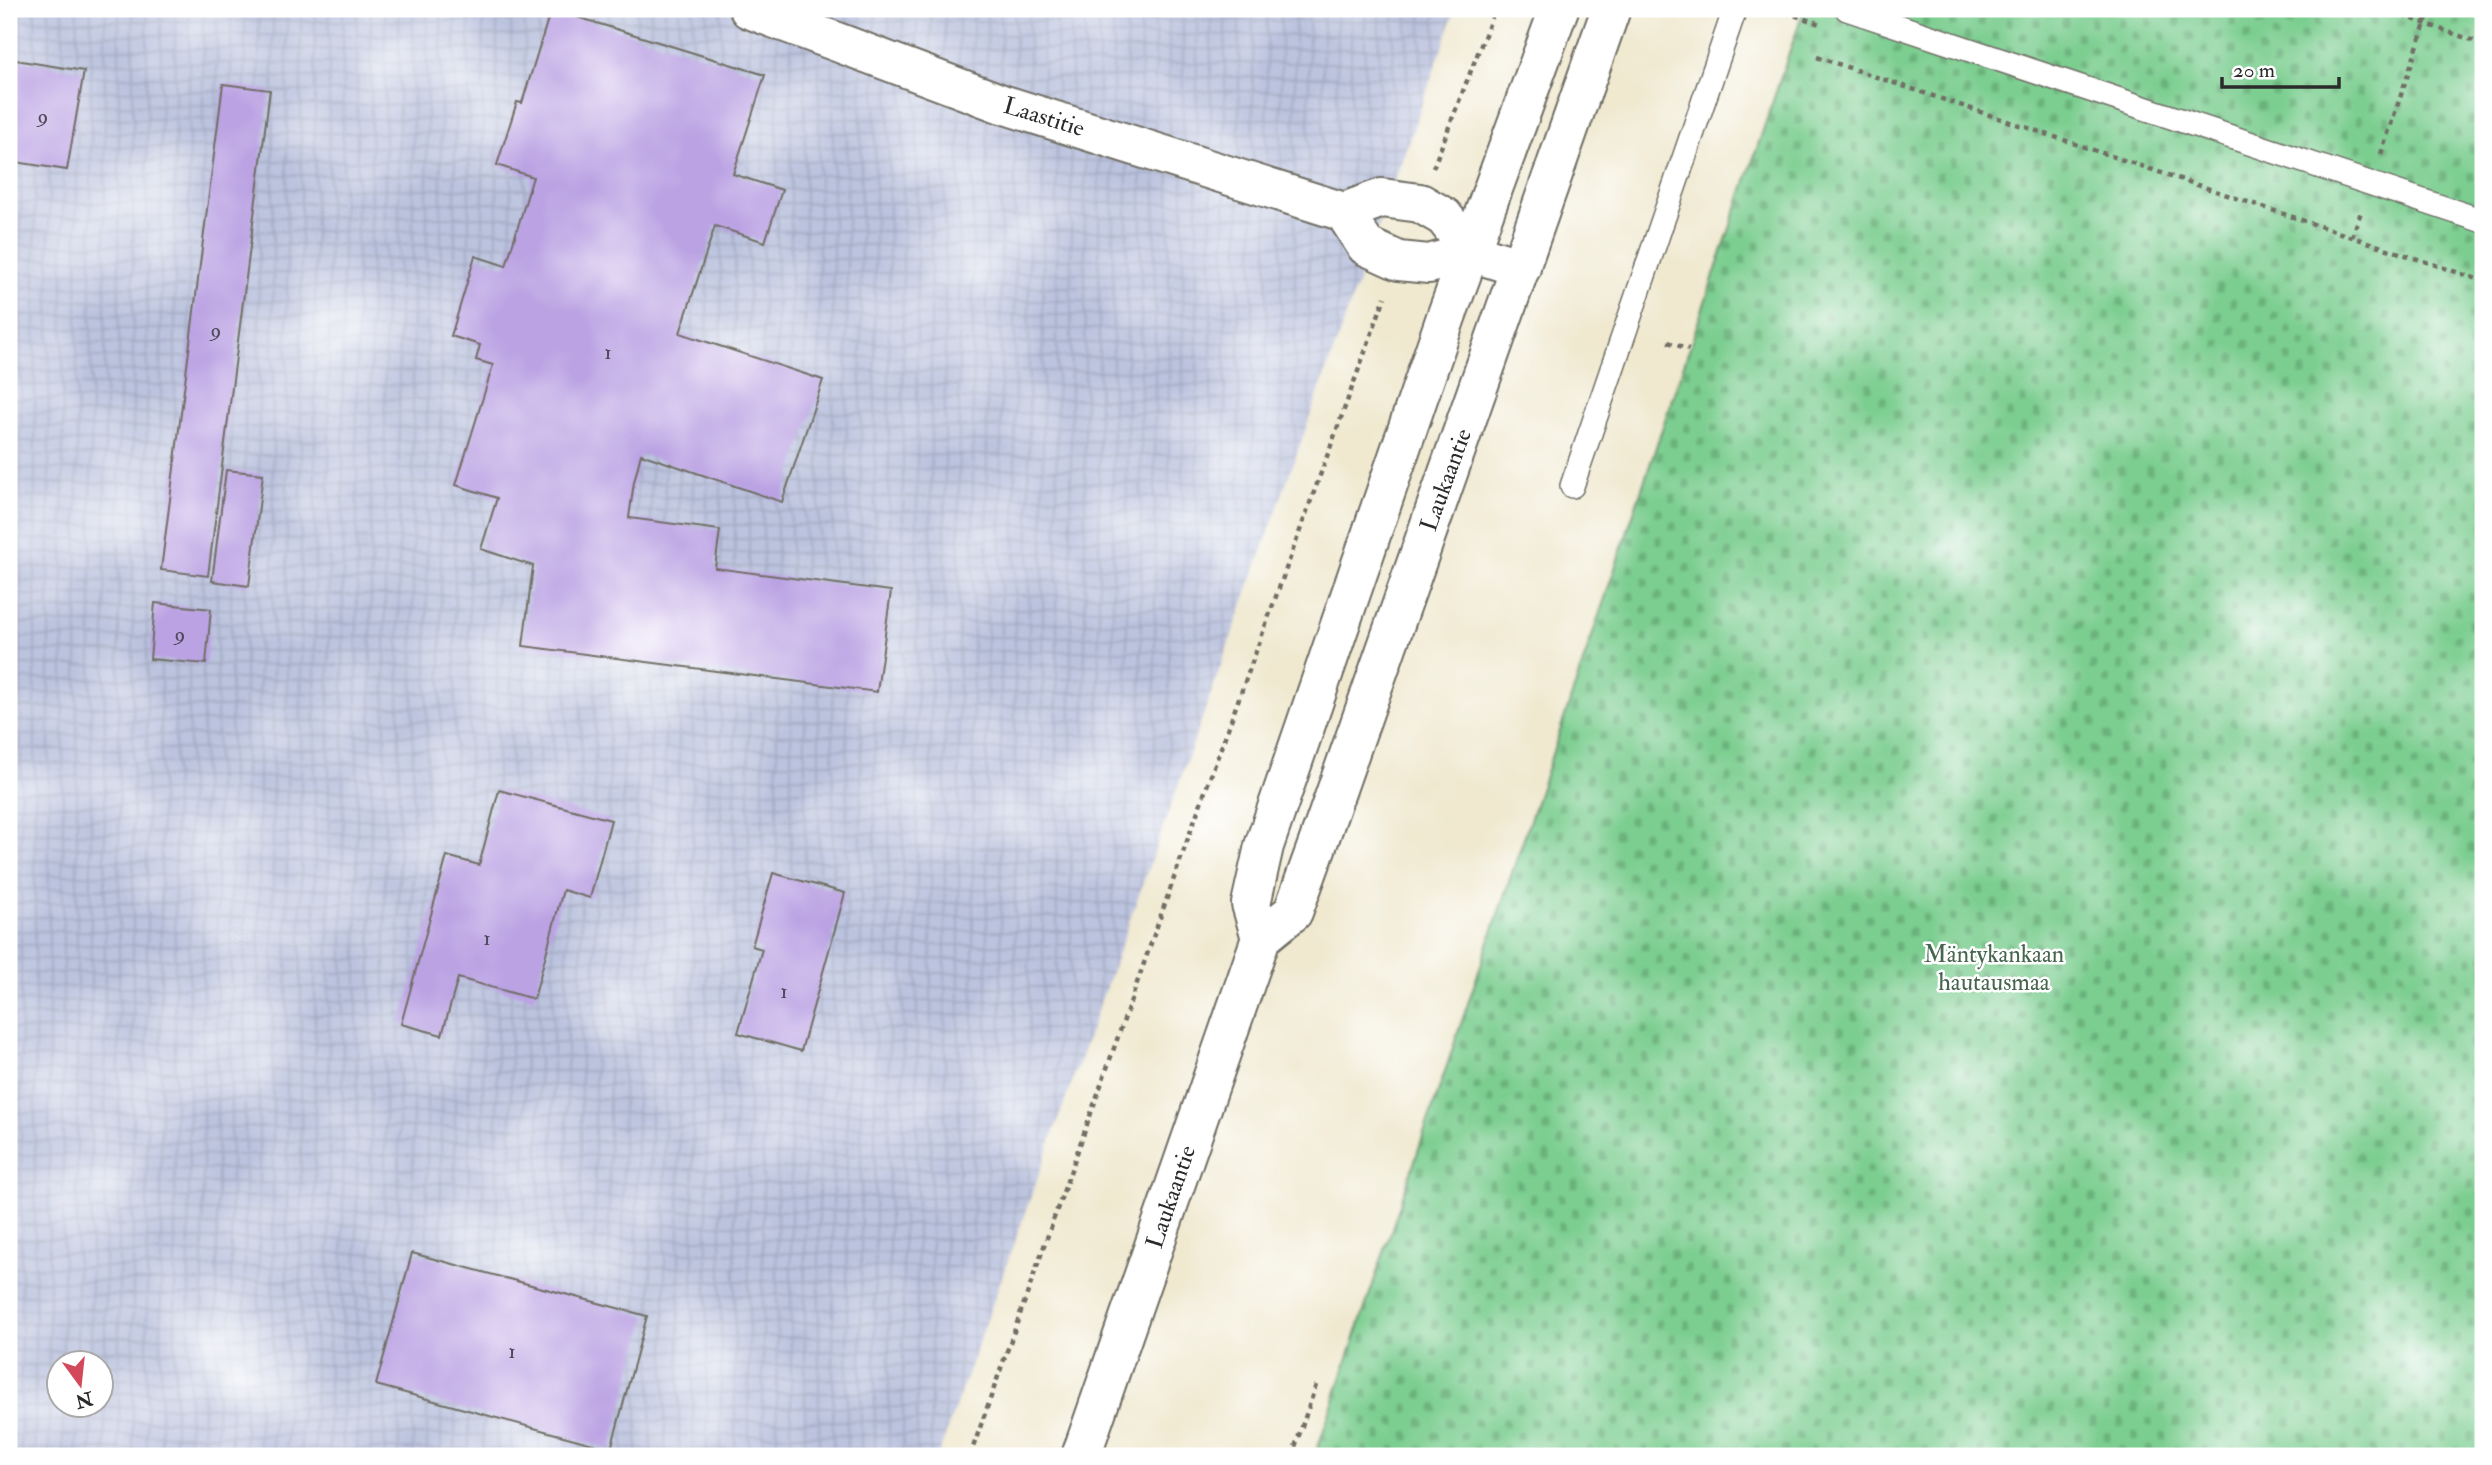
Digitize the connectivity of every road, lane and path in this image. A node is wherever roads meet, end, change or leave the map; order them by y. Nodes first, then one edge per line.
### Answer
1 (749, 9) edge
2 (1495, 9) edge
3 (1559, 9) edge
4 (1611, 9) edge
5 (1735, 9) edge
6 (1776, 9) edge
7 (1847, 9) edge
8 (2384, 9) edge
9 (2430, 9) edge
10 (2425, 23) junction
11 (1828, 27) dead end
12 (2483, 44) edge
13 (1818, 57) dead end
14 (2389, 130) dead end
15 (1420, 203) junction
16 (1344, 212) junction
17 (2483, 221) edge
18 (1471, 252) junction
19 (1399, 261) junction
20 (1521, 268) junction
21 (2483, 281) edge
22 (1668, 342) dead end
23 (1689, 349) dead end
24 (1572, 486) dead end
25 (1261, 938) junction
26 (1317, 1382) dead end
27 (970, 1456) edge
28 (1081, 1456) edge
29 (1292, 1456) edge

1 - 16 main road, Laastitie
2 - 15 path
3 - 18 main road
4 - 20 main road, Laukaantie
5 - 24 lane
6 - 11 path
7 - 17 lane
8 - 10 path
9 - 10 path
10 - 12 path
10 - 14 path
13 - 21 path
15 - 16 main road
15 - 18 main road
16 - 19 main road
18 - 19 main road
18 - 20 main road
18 - 25 main road
19 - 27 path
20 - 25 main road, Laukaantie
22 - 23 path
25 - 28 main road, Laukaantie
26 - 29 path

